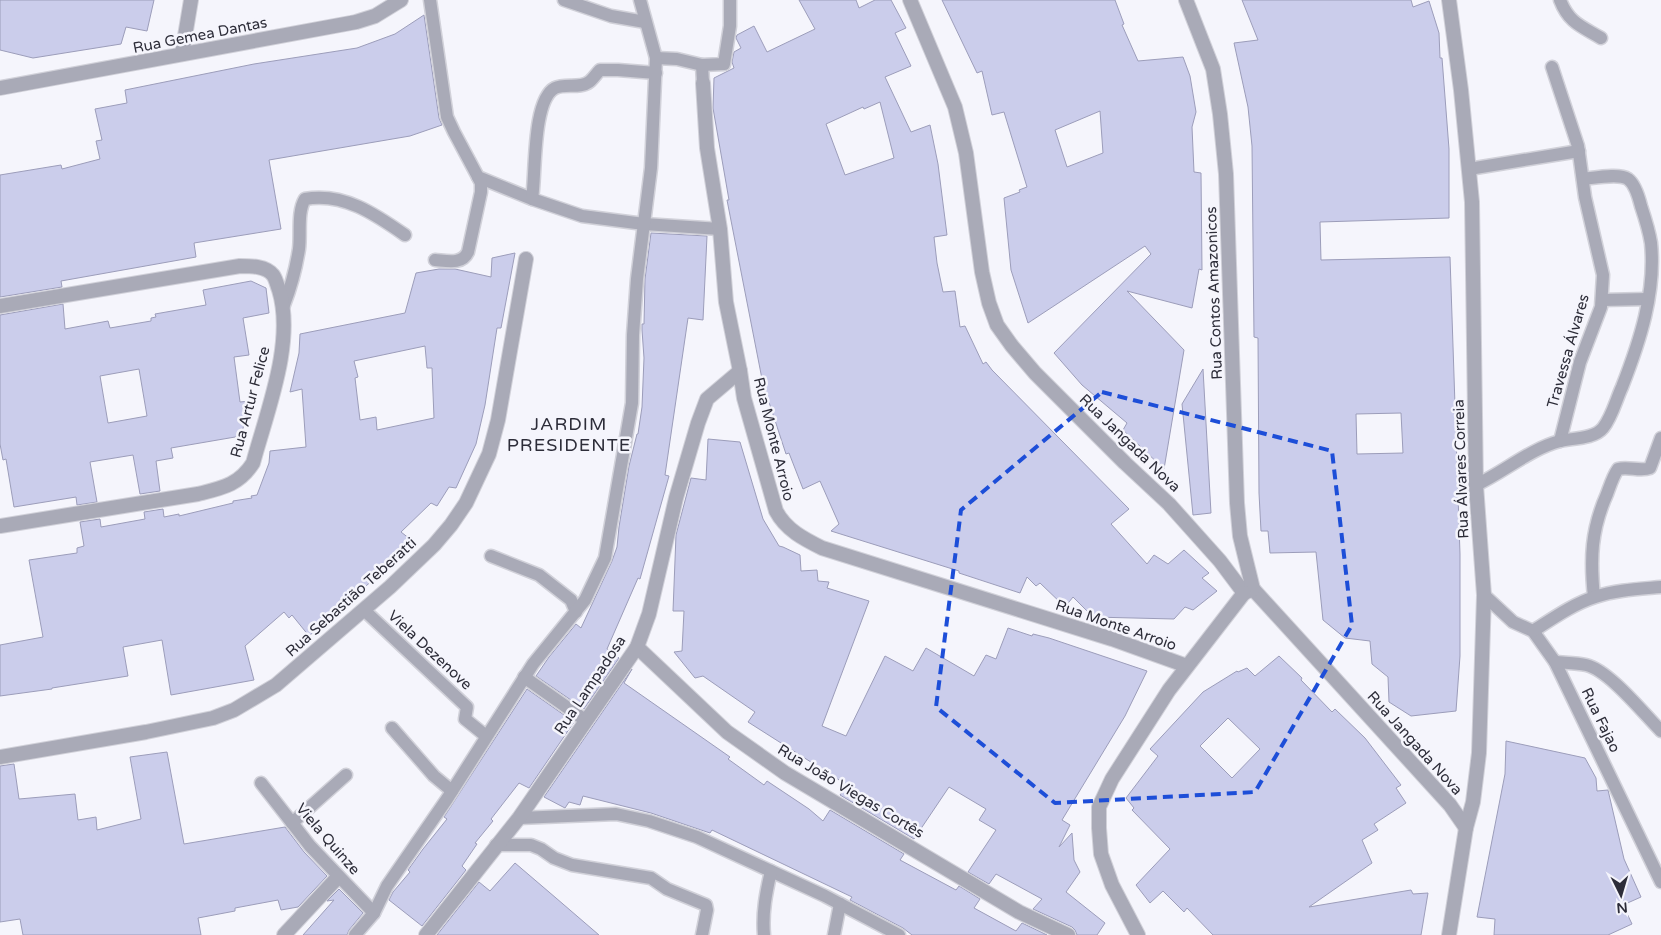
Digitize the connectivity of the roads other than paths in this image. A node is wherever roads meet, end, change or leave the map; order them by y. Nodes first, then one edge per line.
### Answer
1 (191, 0) edge
2 (401, 0) edge
3 (430, 0) edge
4 (564, 0) edge
5 (640, 0) edge
6 (730, 0) edge
7 (910, 0) edge
8 (1186, 0) edge
9 (1449, 0) edge
10 (1560, 0) edge
11 (645, 22) junction
12 (1601, 38) dead end
13 (182, 54) junction
14 (656, 58) junction
15 (702, 65) junction
16 (1552, 67) dead end
17 (656, 73) junction
18 (703, 83) joint
19 (0, 88) edge
20 (1579, 151) junction
21 (1469, 169) junction
22 (478, 177) junction
23 (1583, 179) junction
24 (532, 199) junction
25 (644, 224) junction
26 (720, 228) junction
27 (405, 234) dead end
28 (526, 259) dead end
29 (434, 260) dead end
30 (1656, 267) edge
31 (1648, 299) junction
32 (1602, 300) junction
33 (284, 305) junction
34 (0, 306) edge
35 (740, 371) junction
36 (1661, 438) edge
37 (1560, 441) junction
38 (1476, 485) junction
39 (0, 526) edge
40 (491, 556) dead end
41 (1659, 590) edge
42 (1249, 591) junction
43 (1484, 595) junction
44 (1594, 597) junction
45 (364, 610) junction
46 (576, 612) junction
47 (1533, 631) junction
48 (637, 647) junction
49 (1556, 662) junction
50 (1187, 666) junction
51 (524, 677) junction
52 (586, 720) junction
53 (392, 728) dead end
54 (1661, 731) edge
55 (486, 736) junction
56 (0, 757) edge
57 (346, 775) dead end
58 (261, 783) dead end
59 (452, 790) junction
60 (519, 818) junction
61 (292, 823) junction
62 (1466, 828) junction
63 (496, 845) junction
64 (1658, 868) edge
65 (771, 871) junction
66 (338, 877) junction
67 (1661, 882) edge
68 (840, 904) junction
69 (374, 913) junction
70 (284, 935) edge
71 (355, 935) edge
72 (426, 935) edge
73 (702, 935) edge
74 (764, 935) edge
75 (834, 935) edge
76 (900, 935) edge
77 (1068, 935) edge
78 (1138, 935) edge
79 (1449, 935) edge

1 - 13 street
2 - 13 street, Rua Gemea Dantas
3 - 22 lane
4 - 11 lane
5 - 11 lane
6 - 15 lane
7 - 42 street, Rua Jangada Nova
8 - 42 street, Rua Contos Amazonicos
9 - 21 street, Rua Álvares Correia
10 - 12 lane
11 - 14 lane
13 - 19 street, Rua Gemea Dantas
14 - 15 lane
14 - 17 lane
15 - 18 lane
16 - 20 lane, Travessa Álvares
17 - 24 lane
17 - 25 lane
18 - 26 street, Rua Monte Arroio
20 - 21 lane
20 - 23 lane, Travessa Álvares
21 - 38 street, Rua Álvares Correia
22 - 24 lane
22 - 29 lane
23 - 30 lane
23 - 32 lane, Travessa Álvares
24 - 25 lane
25 - 26 lane
25 - 46 lane
26 - 35 street, Rua Monte Arroio
27 - 33 lane
28 - 45 street, Rua Sebastião Teberatti
30 - 31 lane
31 - 32 lane
31 - 37 lane
32 - 37 lane, Travessa Álvares
33 - 34 street, Rua Artur Felice
33 - 39 street, Rua Artur Felice
35 - 48 street, Rua Lampadosa
35 - 50 street, Rua Monte Arroio
36 - 44 lane
37 - 38 lane
38 - 43 street, Rua Álvares Correia
40 - 46 lane
41 - 44 lane
42 - 50 street
42 - 62 street, Rua Jangada Nova
43 - 47 lane, Rua Fajao
43 - 62 street, Rua Álvares Correia
44 - 47 lane
45 - 55 lane, Viela Dezenove
45 - 56 street, Rua Sebastião Teberatti
46 - 51 lane
47 - 49 lane, Rua Fajao
48 - 52 street, Rua Lampadosa
48 - 77 street, Rua João Viegas Cortês
49 - 54 lane
49 - 64 lane, Rua Fajao
50 - 78 street
51 - 52 lane
51 - 55 lane
52 - 60 street, Rua Lampadosa
53 - 59 lane
55 - 59 lane
57 - 61 lane
58 - 61 lane, Viela Quinze
59 - 69 lane
60 - 63 street, Rua Lampadosa
60 - 65 lane
61 - 66 lane, Viela Quinze
62 - 79 street, Rua Álvares Correia
63 - 72 street, Rua Lampadosa
63 - 73 lane
64 - 67 lane, Rua Fajao
65 - 68 lane
65 - 74 lane
66 - 69 lane, Viela Quinze
66 - 70 street
68 - 75 lane
68 - 76 lane
69 - 71 lane

